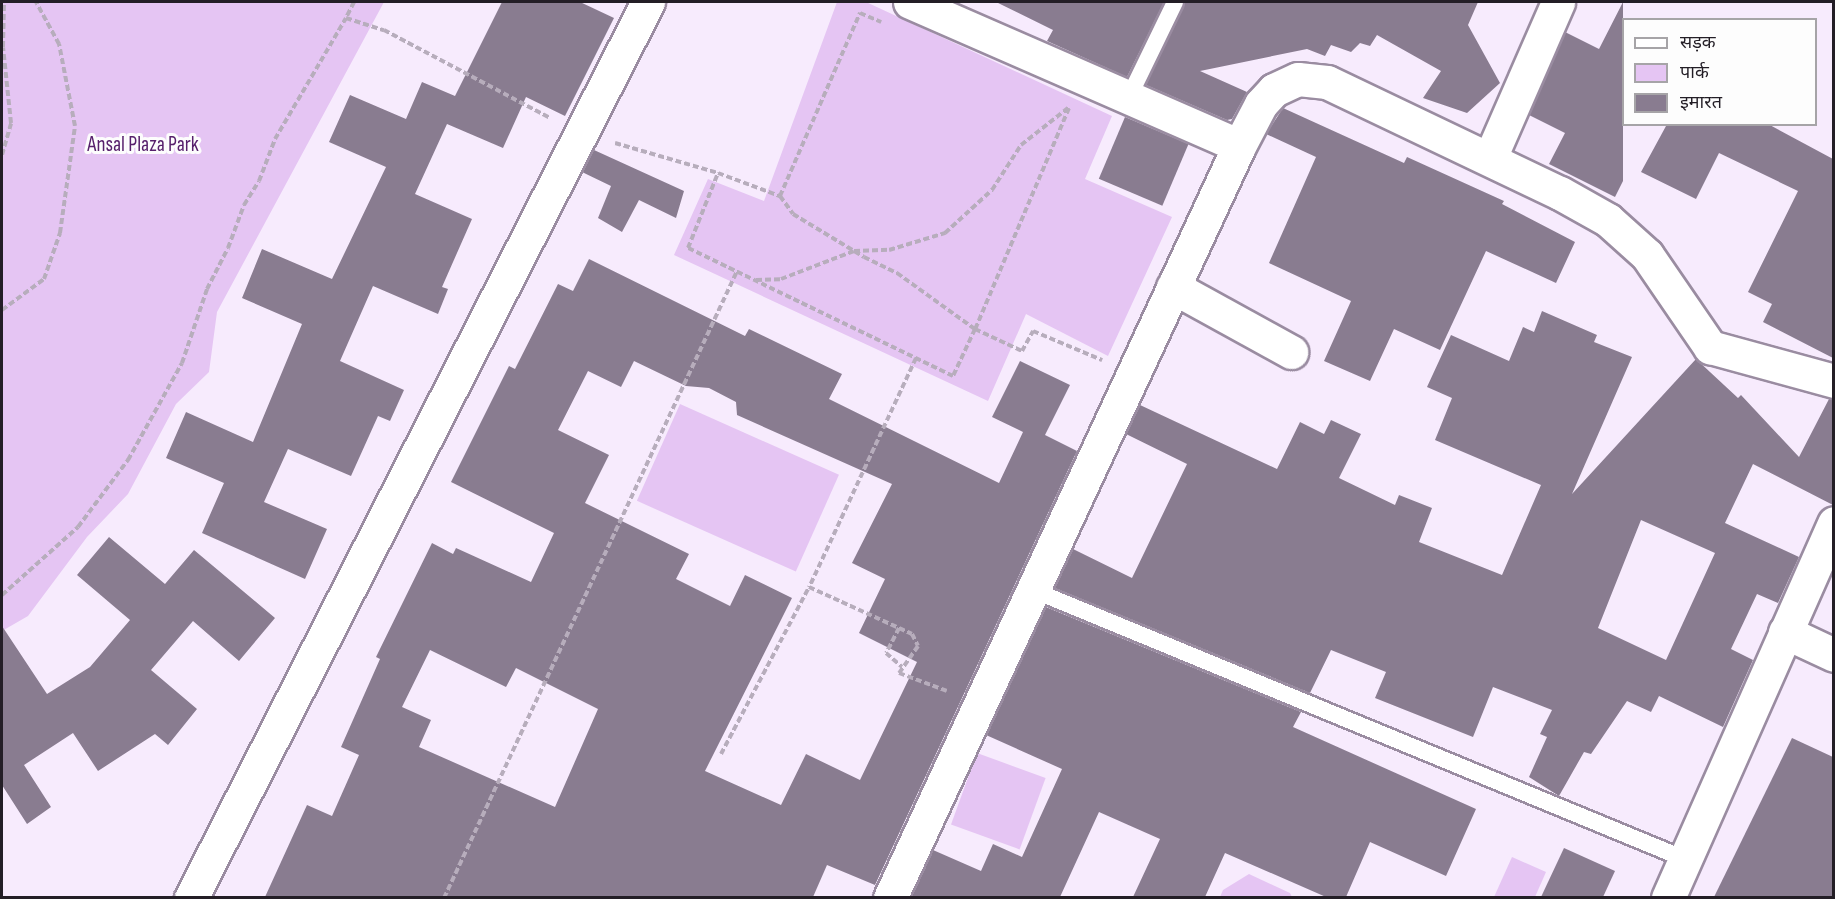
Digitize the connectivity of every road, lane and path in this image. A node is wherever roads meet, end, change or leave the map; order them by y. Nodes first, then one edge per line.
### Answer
1 (4, 2) edge
2 (36, 2) edge
3 (354, 2) edge
4 (648, 2) edge
5 (1175, 2) edge
6 (1558, 2) edge
7 (900, 14) edge
8 (346, 18) junction
9 (1128, 99) junction
10 (1059, 102) dead end
11 (1070, 107) junction
12 (1079, 111) dead end
13 (580, 133) junction
14 (1239, 146) junction
15 (2, 155) edge
16 (1490, 158) junction
17 (718, 173) junction
18 (780, 196) junction
19 (854, 251) junction
20 (738, 271) junction
21 (756, 280) junction
22 (1173, 287) junction
23 (2, 310) edge
24 (975, 329) junction
25 (1291, 352) dead end
26 (916, 358) junction
27 (1133, 374) junction
28 (1833, 381) edge
29 (1833, 523) edge
30 (809, 587) junction
31 (1033, 590) junction
32 (2, 595) edge
33 (899, 628) junction
34 (1785, 632) junction
35 (1833, 655) edge
36 (902, 667) junction
37 (980, 703) junction
38 (721, 754) dead end
39 (1685, 859) junction
40 (191, 897) edge
41 (444, 897) edge
42 (890, 897) edge
43 (1668, 897) edge

1 - 15 path
2 - 23 path
3 - 8 path
4 - 13 street
5 - 9 lane
6 - 16 street
7 - 9 street
7 - 18 path
8 - 13 path
8 - 32 path
9 - 14 street
10 - 11 path
11 - 12 path
11 - 19 path
11 - 24 path
13 - 17 path
13 - 40 street
14 - 16 street
14 - 22 street
16 - 28 street
17 - 18 path
17 - 20 path
18 - 19 path
19 - 21 path
19 - 24 path
20 - 21 path
20 - 41 path
21 - 26 path
22 - 25 street
22 - 27 street
24 - 26 path
24 - 27 path
26 - 30 path
27 - 31 street
29 - 34 street
30 - 33 path
30 - 38 path
31 - 37 street
31 - 39 lane
33 - 36 path
33 - 36 path
34 - 35 street
34 - 39 street
36 - 37 path
37 - 42 street
39 - 43 street

